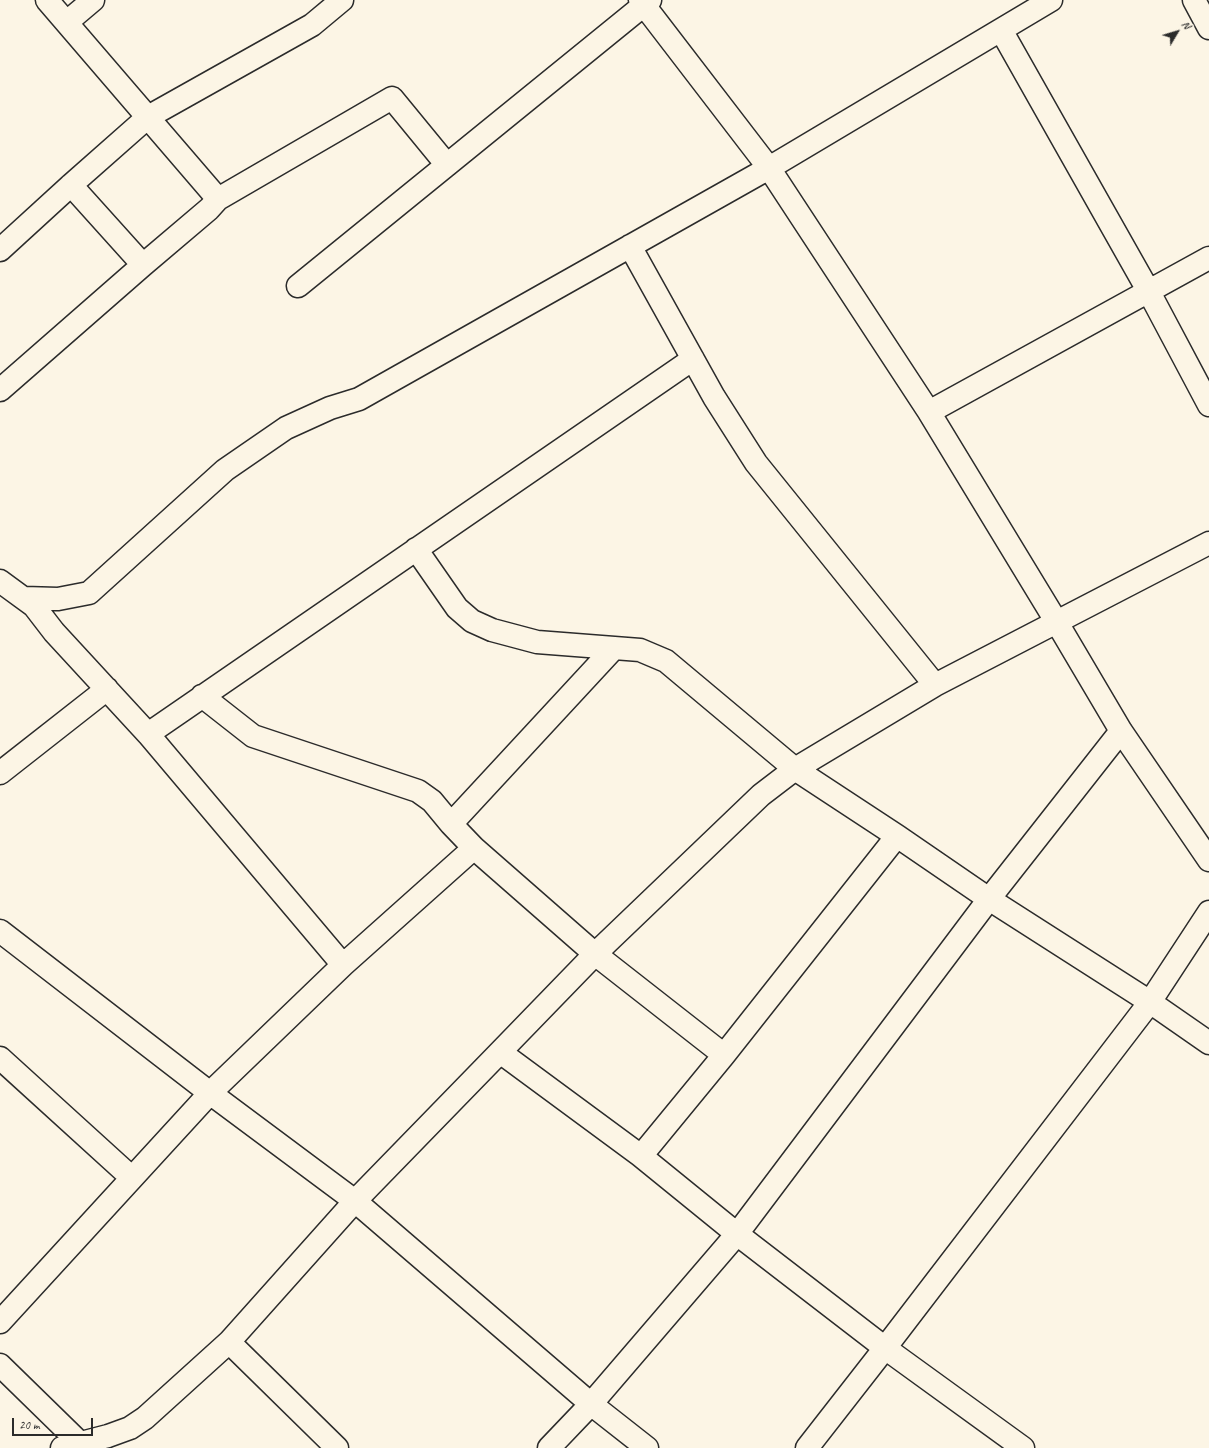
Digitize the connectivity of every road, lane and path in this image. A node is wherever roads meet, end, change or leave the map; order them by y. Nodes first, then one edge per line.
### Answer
1 (47, 0) edge
2 (93, 0) edge
3 (342, 0) edge
4 (1051, 0) edge
5 (1194, 0) edge
6 (645, 2) edge
7 (67, 22) junction
8 (1209, 28) edge
9 (1001, 30) junction
10 (148, 118) junction
11 (447, 165) junction
12 (769, 168) junction
13 (71, 185) junction
14 (218, 199) junction
15 (630, 246) junction
16 (0, 250) edge
17 (1209, 258) edge
18 (143, 265) junction
19 (298, 286) dead end
20 (1148, 292) junction
21 (693, 359) junction
22 (0, 390) edge
23 (1209, 405) edge
24 (929, 412) junction
25 (1209, 543) edge
26 (416, 549) junction
27 (0, 581) edge
28 (24, 598) junction
29 (1056, 621) junction
30 (614, 648) junction
31 (935, 685) junction
32 (107, 689) junction
33 (202, 696) junction
34 (1121, 731) junction
35 (148, 734) junction
36 (795, 769) junction
37 (0, 773) edge
38 (451, 824) junction
39 (897, 836) junction
40 (474, 848) junction
41 (1209, 860) edge
42 (989, 899) junction
43 (1209, 912) edge
44 (0, 931) edge
45 (596, 954) junction
46 (343, 965) junction
47 (1150, 1002) junction
48 (1209, 1043) edge
49 (500, 1052) junction
50 (724, 1055) junction
51 (0, 1058) edge
52 (210, 1093) junction
53 (641, 1156) junction
54 (132, 1178) junction
55 (355, 1201) junction
56 (737, 1234) junction
57 (0, 1322) edge
58 (229, 1342) junction
59 (885, 1348) junction
60 (0, 1365) edge
61 (591, 1404) junction
62 (75, 1446) edge
63 (337, 1448) edge
64 (549, 1448) edge
65 (647, 1448) edge
66 (807, 1448) edge
67 (1023, 1448) edge

1 - 7 street
2 - 7 street
3 - 10 street
4 - 9 street
5 - 8 street
6 - 11 street
6 - 12 street
7 - 10 street
9 - 12 street
9 - 20 street
10 - 13 street
10 - 14 street
11 - 14 street
11 - 19 street
12 - 15 street
12 - 24 street
13 - 16 street
13 - 18 street
14 - 18 street
15 - 21 street
15 - 28 street
17 - 20 street
18 - 22 street
20 - 23 street
20 - 24 street
21 - 26 street
21 - 31 street
24 - 29 street
25 - 29 street
26 - 30 street
26 - 33 street
27 - 28 street
28 - 32 street
29 - 31 street
29 - 34 street
30 - 36 street
30 - 38 street
31 - 36 street
32 - 35 street
32 - 37 street
33 - 35 street
33 - 38 street
34 - 41 street
34 - 42 street
35 - 46 street
36 - 39 street
36 - 45 street
38 - 40 street
39 - 42 street
39 - 50 street
40 - 45 street
40 - 46 street
42 - 47 street
42 - 56 street
43 - 47 street
44 - 52 street
45 - 49 street
45 - 50 street
46 - 52 street
47 - 48 street
47 - 59 street
49 - 53 street
49 - 55 street
50 - 53 street
51 - 54 street
52 - 54 street
52 - 55 street
53 - 56 street
54 - 57 street
55 - 58 street
55 - 61 street
56 - 59 street
56 - 61 street
58 - 62 street
58 - 63 street
59 - 66 street
59 - 67 street
60 - 62 street
61 - 64 street
61 - 65 street

